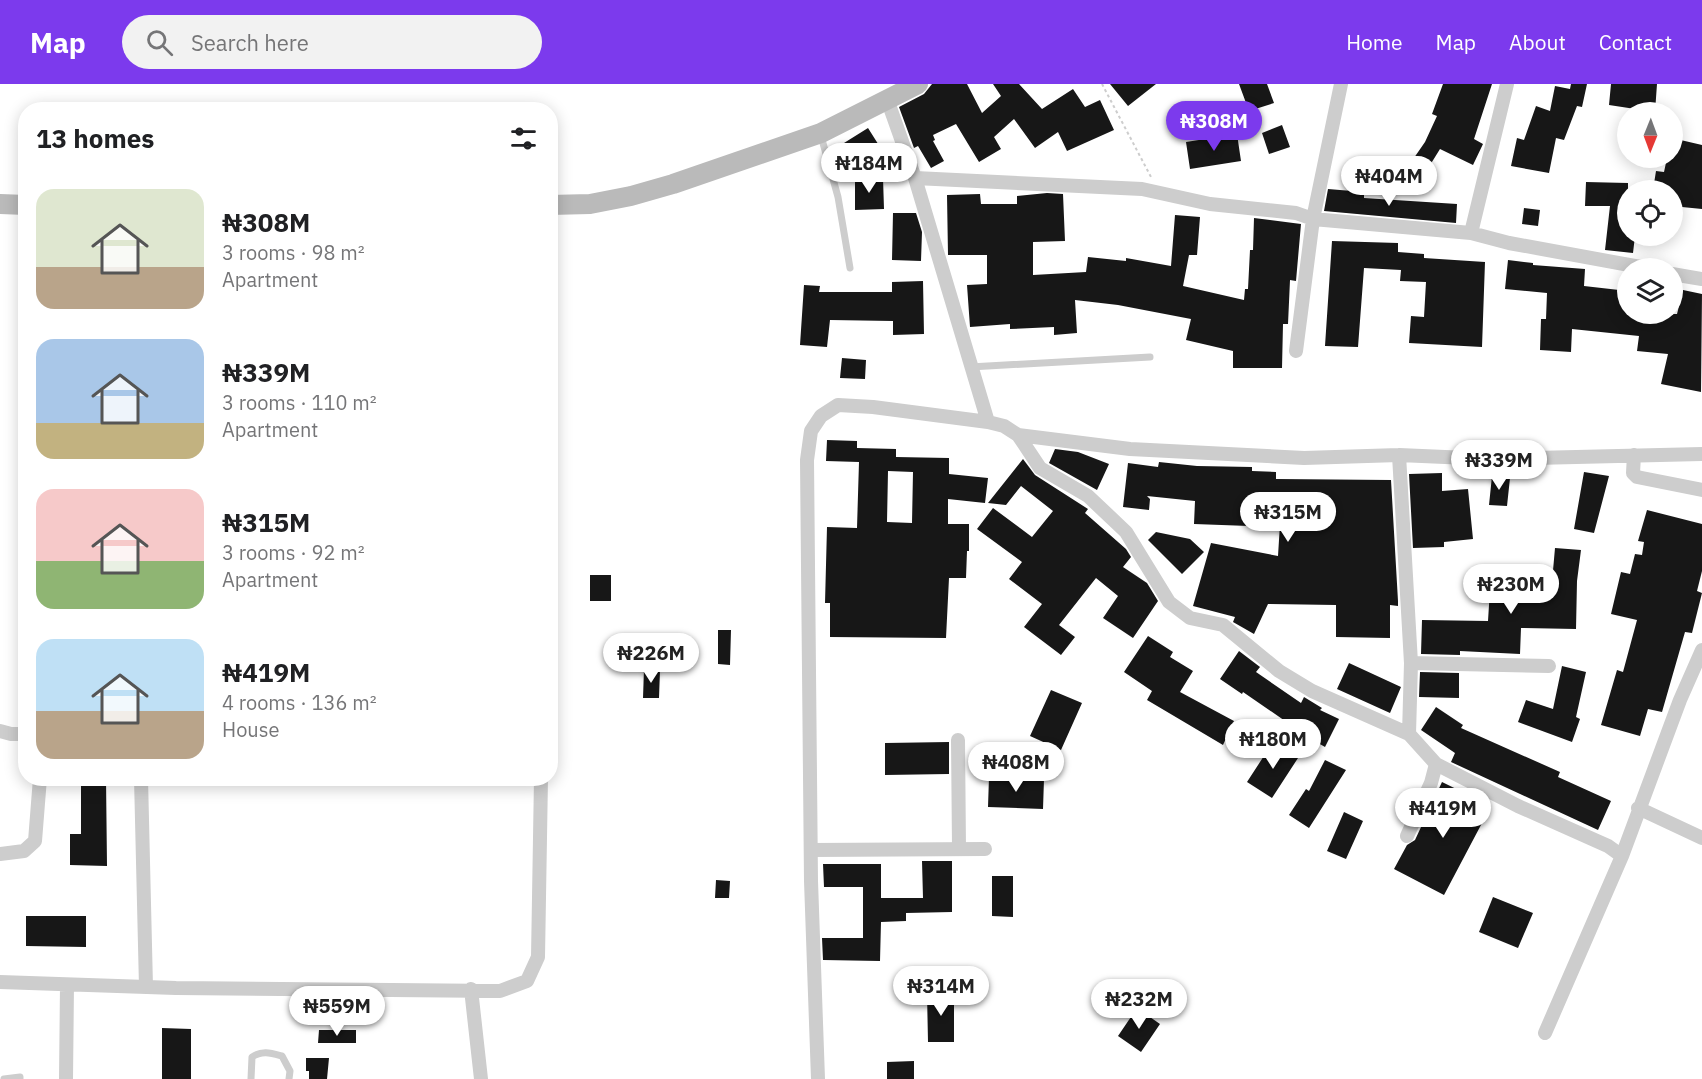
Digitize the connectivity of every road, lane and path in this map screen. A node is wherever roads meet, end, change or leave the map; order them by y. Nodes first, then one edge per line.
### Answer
1 (918, 84) edge
2 (1102, 84) edge
3 (1341, 84) edge
4 (1507, 84) edge
5 (886, 99) junction
6 (821, 133) junction
7 (915, 178) junction
8 (1159, 192) junction
9 (0, 204) edge
10 (18, 204) edge
11 (558, 205) edge
12 (1313, 219) junction
13 (1471, 233) junction
14 (1617, 263) edge
15 (850, 268) dead end
16 (1683, 275) edge
17 (1702, 279) edge
18 (1296, 351) dead end
19 (1150, 357) dead end
20 (970, 367) junction
21 (988, 422) junction
22 (1018, 435) junction
23 (1702, 454) edge
24 (1399, 455) junction
25 (1634, 455) junction
26 (1702, 490) edge
27 (1702, 650) edge
28 (1411, 663) junction
29 (1550, 666) dead end
30 (0, 731) edge
31 (18, 734) edge
32 (1408, 734) junction
33 (958, 740) dead end
34 (1436, 764) junction
35 (39, 786) edge
36 (141, 786) edge
37 (541, 786) edge
38 (1638, 808) junction
39 (1407, 836) dead end
40 (1702, 838) edge
41 (959, 848) junction
42 (985, 849) dead end
43 (812, 850) junction
44 (0, 854) edge
45 (1622, 856) junction
46 (0, 982) edge
47 (67, 986) junction
48 (146, 987) junction
49 (471, 989) junction
50 (1545, 1033) dead end
51 (4, 1079) edge
52 (20, 1079) edge
53 (66, 1079) edge
54 (251, 1079) edge
55 (289, 1079) edge
56 (481, 1079) edge
57 (818, 1079) edge

1 - 5 street
2 - 8 path
3 - 12 street
4 - 13 street
5 - 6 street
5 - 7 street
6 - 11 street
6 - 15 lane
7 - 8 street
7 - 20 street
8 - 12 street
9 - 10 street
12 - 13 street
12 - 18 street
13 - 14 street
16 - 17 street
19 - 20 lane
20 - 21 street
21 - 22 street
21 - 43 street
22 - 24 street
22 - 32 street
23 - 25 street
24 - 25 street
24 - 28 street
25 - 26 street
27 - 38 street
28 - 29 street
28 - 32 street
30 - 31 street
32 - 34 street
33 - 41 street
34 - 39 street
34 - 45 street
35 - 44 street
36 - 48 street
37 - 49 street
38 - 40 street
38 - 45 street
41 - 42 street
41 - 43 street
43 - 57 street
45 - 50 street
46 - 47 street
47 - 48 street
47 - 53 street
48 - 49 street
49 - 56 street
51 - 52 lane
54 - 55 lane

